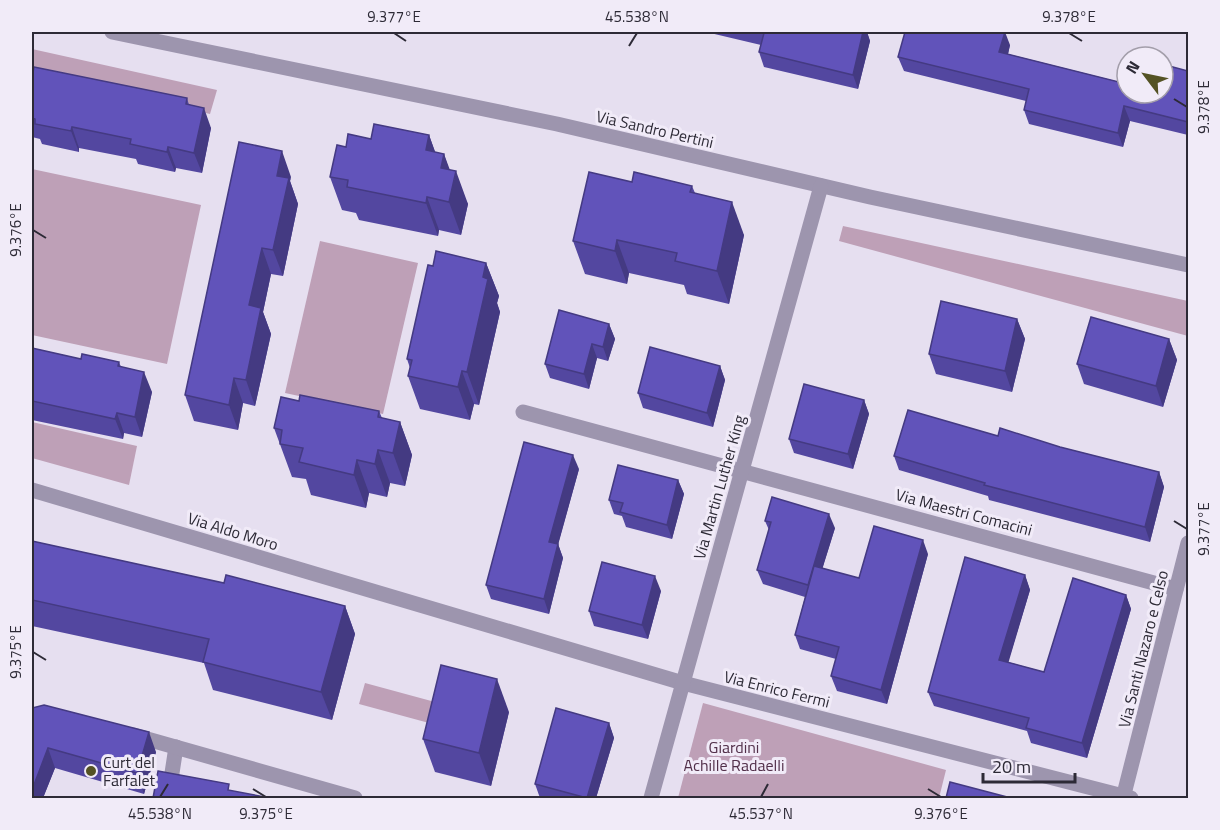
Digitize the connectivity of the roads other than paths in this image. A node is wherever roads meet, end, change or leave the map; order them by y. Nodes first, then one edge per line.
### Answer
1 (112, 32) edge
2 (821, 186) junction
3 (1188, 265) edge
4 (523, 412) dead end
5 (742, 471) junction
6 (32, 490) edge
7 (1188, 543) edge
8 (1176, 589) junction
9 (423, 606) joint
10 (683, 683) junction
11 (120, 731) edge
12 (176, 747) junction
13 (171, 773) edge
14 (355, 798) edge
15 (651, 798) edge
16 (1126, 798) edge

1 - 2 street, Via Sandro Pertini
2 - 3 street, Via Sandro Pertini
2 - 5 street, Via Martin Luther King
4 - 5 street, Via Maestri Comacini
5 - 8 street, Via Maestri Comacini
5 - 10 street, Via Martin Luther King
6 - 9 street, Via Aldo Moro
7 - 8 street, Via Santi Nazaro e Celso
8 - 16 street, Via Santi Nazaro e Celso
9 - 10 street, Via Enrico Fermi
10 - 15 street, Via Martin Luther King
10 - 16 street, Via Enrico Fermi
11 - 12 street
12 - 13 street
12 - 14 street

